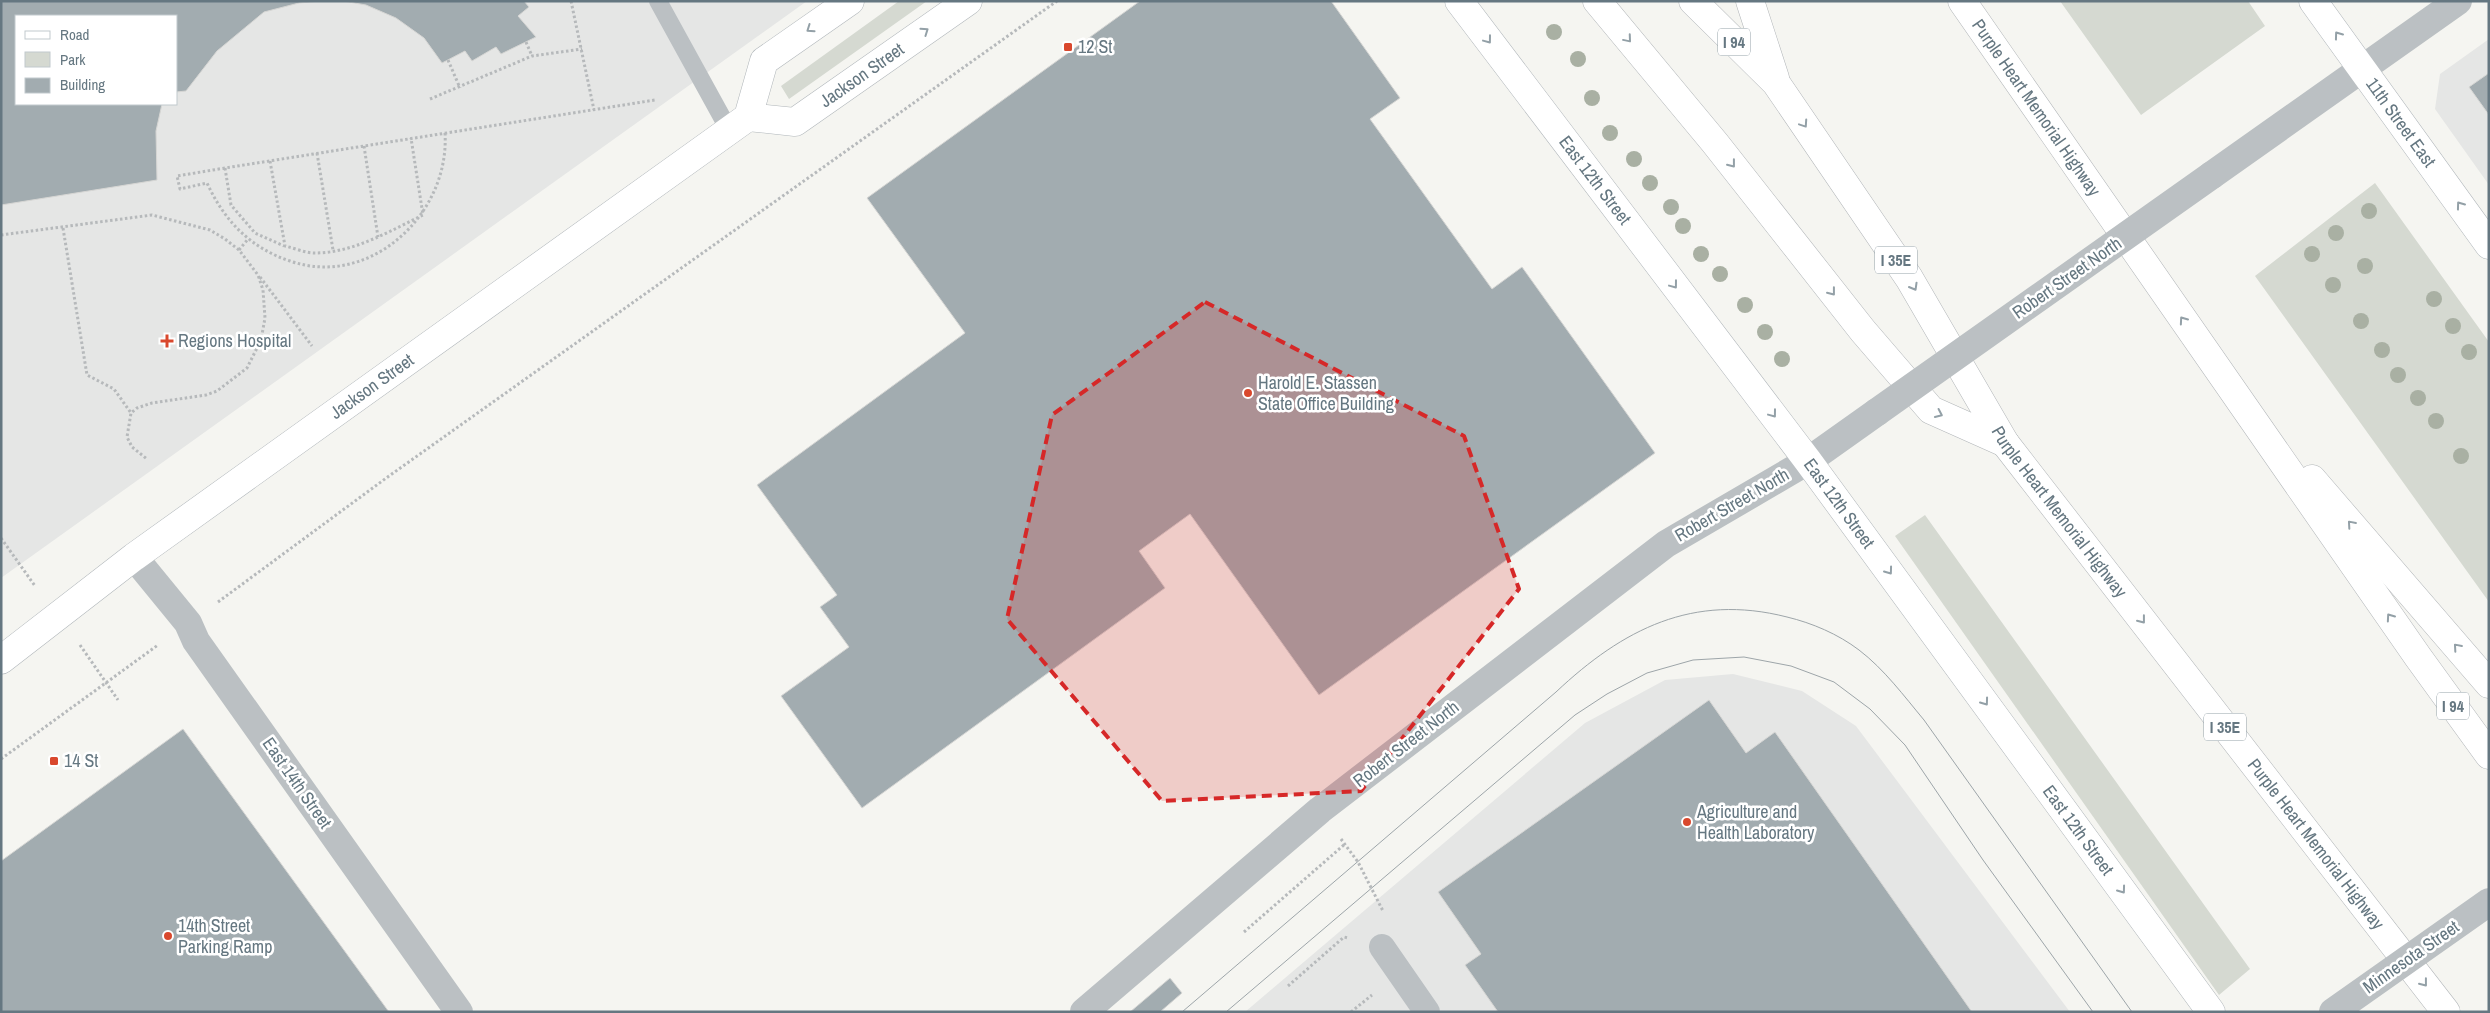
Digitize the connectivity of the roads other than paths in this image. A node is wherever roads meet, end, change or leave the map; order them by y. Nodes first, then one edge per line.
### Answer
1 (658, 1) edge
2 (850, 1) edge
3 (968, 1) edge
4 (1459, 1) edge
5 (1597, 1) edge
6 (1692, 1) edge
7 (1750, 1) edge
8 (1952, 1) edge
9 (1962, 1) edge
10 (2313, 1) edge
11 (2450, 4) edge
12 (2362, 69) junction
13 (1776, 83) junction
14 (2026, 97) junction
15 (739, 124) junction
16 (2489, 245) edge
17 (2210, 360) junction
18 (2005, 443) junction
19 (1808, 461) junction
20 (134, 557) junction
21 (2418, 657) junction
22 (1, 660) edge
23 (2489, 684) edge
24 (2489, 755) edge
25 (2489, 763) edge
26 (2489, 902) edge
27 (1382, 947) road end
28 (459, 1012) edge
29 (1084, 1012) edge
30 (1427, 1012) edge
31 (2211, 1012) edge
32 (2333, 1012) edge
33 (2446, 1012) edge

1 - 15 lane
2 -> 15 main road
15 -> 3 main road, Jackson Street
4 -> 19 main road, East 12th Street
5 -> 18 main road
6 - 13 main road, Purple Heart Memorial Highway / I 94
7 - 13 main road, I 35E
8 - 14 main road
9 - 14 main road, Purple Heart Memorial Highway
12 -> 10 main road, 11th Street East
11 - 12 street, Robert Street North
16 -> 12 main road, 11th Street East
12 - 19 street, Robert Street North, bridge
13 -> 18 main road, Purple Heart Memorial Highway / I 35E
17 -> 14 main road, Purple Heart Memorial Highway
15 - 20 main road, Jackson Street
21 -> 17 main road, Purple Heart Memorial Highway
23 -> 17 main road
18 -> 33 main road, Purple Heart Memorial Highway / I 35E
19 - 29 street, Robert Street North
19 -> 31 main road, East 12th Street
20 - 22 main road, Jackson Street
20 - 28 street, East 14th Street
21 - 24 main road, Purple Heart Memorial Highway / I 94
21 - 25 main road
26 - 32 street, Minnesota Street, bridge
27 - 30 street

